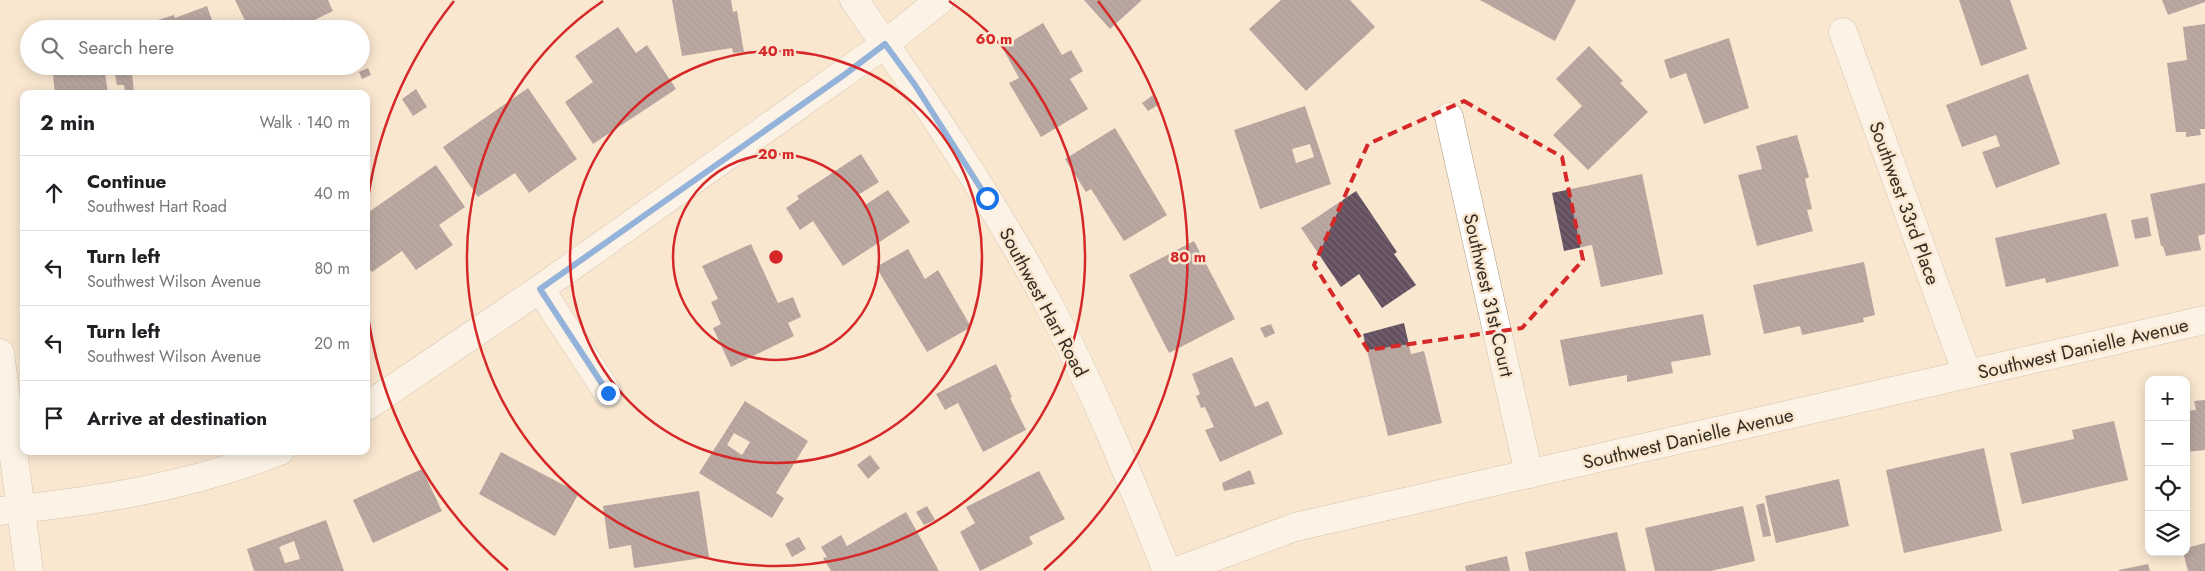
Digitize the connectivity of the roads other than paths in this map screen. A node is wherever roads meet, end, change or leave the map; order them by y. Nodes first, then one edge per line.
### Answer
1 (854, 0) edge
2 (940, 0) edge
3 (1843, 32) dead end
4 (885, 44) junction
5 (1449, 117) dead end
6 (540, 289) junction
7 (2205, 320) edge
8 (0, 353) edge
9 (1967, 374) junction
10 (608, 393) dead end
11 (370, 404) edge
12 (270, 455) edge
13 (1529, 474) junction
14 (10, 510) edge
15 (29, 571) edge
16 (1167, 571) edge
17 (1177, 571) edge

1 - 4 street, Southwest Hart Road
2 - 4 street
3 - 9 street, Southwest 33rd Place
4 - 6 street
4 - 16 street, Southwest Hart Road
5 - 13 street, Southwest 31st Court
6 - 10 street
6 - 11 street
7 - 9 street, Southwest Danielle Avenue
8 - 14 street
9 - 13 street, Southwest Danielle Avenue
12 - 14 street
13 - 17 street, Southwest Danielle Avenue
14 - 15 street

